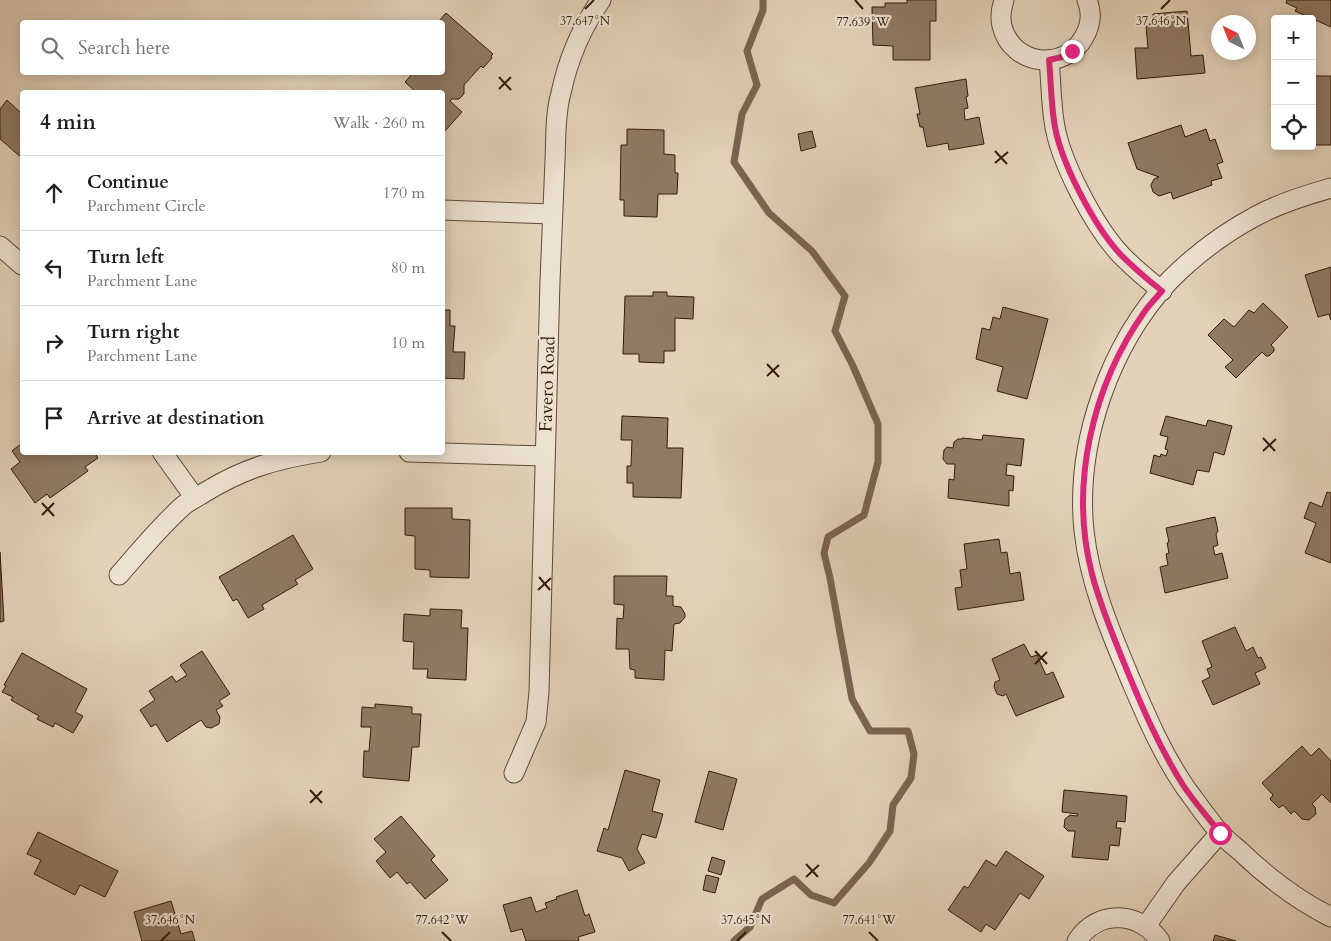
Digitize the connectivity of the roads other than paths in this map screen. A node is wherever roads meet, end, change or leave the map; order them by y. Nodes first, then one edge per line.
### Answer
1 (601, 0) edge
2 (1004, 0) edge
3 (1087, 0) edge
4 (1049, 60) junction
5 (1331, 188) edge
6 (445, 210) edge
7 (552, 214) junction
8 (0, 246) edge
9 (20, 263) edge
10 (1162, 291) junction
11 (445, 453) edge
12 (164, 455) edge
13 (300, 455) edge
14 (544, 456) junction
15 (195, 498) junction
16 (119, 575) dead end
17 (514, 773) dead end
18 (1220, 833) junction
19 (1331, 917) edge
20 (1146, 926) junction
21 (1077, 941) edge
22 (1160, 941) edge

1 - 7 street, Favero Road
2 - 4 street
3 - 4 street
4 - 10 street
5 - 10 street
6 - 7 street
7 - 14 street, Favero Road
8 - 9 street
10 - 18 street
11 - 14 street
12 - 15 street
13 - 15 street
14 - 17 street, Favero Road
15 - 16 street
18 - 19 street
18 - 20 street
20 - 21 street
20 - 22 street

